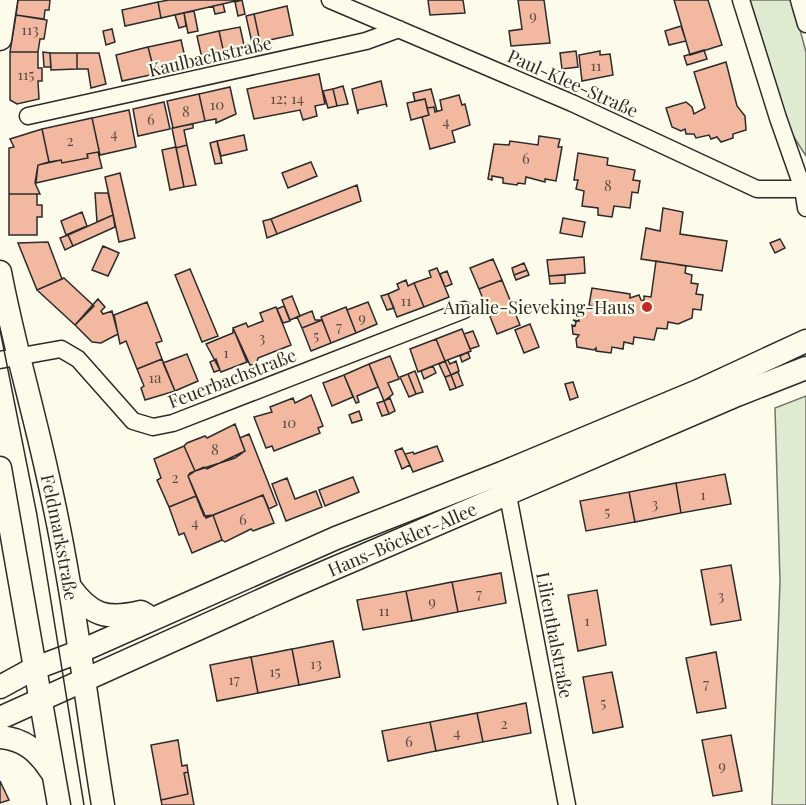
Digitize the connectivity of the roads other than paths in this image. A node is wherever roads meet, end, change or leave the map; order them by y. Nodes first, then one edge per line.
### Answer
1 (6, 0) edge
2 (330, 0) edge
3 (741, 0) edge
4 (799, 0) edge
5 (806, 24) edge
6 (399, 29) junction
7 (0, 39) edge
8 (28, 116) dead end
9 (803, 189) junction
10 (806, 208) edge
11 (0, 272) edge
12 (464, 310) dead end
13 (806, 341) edge
14 (9, 359) edge
15 (806, 368) edge
16 (0, 468) edge
17 (505, 483) junction
18 (70, 587) junction
19 (153, 618) junction
20 (81, 651) junction
21 (33, 669) junction
22 (82, 680) junction
23 (0, 687) edge
24 (40, 698) junction
25 (0, 718) edge
26 (0, 738) edge
27 (54, 777) junction
28 (59, 805) edge
29 (103, 805) edge
30 (567, 805) edge

1 - 7 street
2 - 6 street, Paul-Klee-Straße
3 - 9 street
4 - 5 street
6 - 8 street, Kaulbachstraße
6 - 9 street, Paul-Klee-Straße
9 - 10 street
11 - 14 street, Feldmarkstraße
12 - 14 street, Feuerbachstraße
13 - 17 street, Hans-Böckler-Allee
14 - 18 street, Feldmarkstraße
15 - 17 street, Hans-Böckler-Allee
16 - 21 street
17 - 19 street, Hans-Böckler-Allee
17 - 22 street, Hans-Böckler-Allee
17 - 30 street, Lilienthalstraße
18 - 19 street
18 - 20 street, Feldmarkstraße
19 - 20 street, Hans-Böckler-Allee
20 - 21 street, Hans-Böckler-Allee
20 - 22 street, Feldmarkstraße
21 - 23 street, Hans-Böckler-Allee
21 - 24 street
22 - 24 street, Hans-Böckler-Allee
22 - 29 street, Feldmarkstraße
24 - 25 street, Hans-Böckler-Allee
24 - 27 street
26 - 27 street
27 - 28 street

